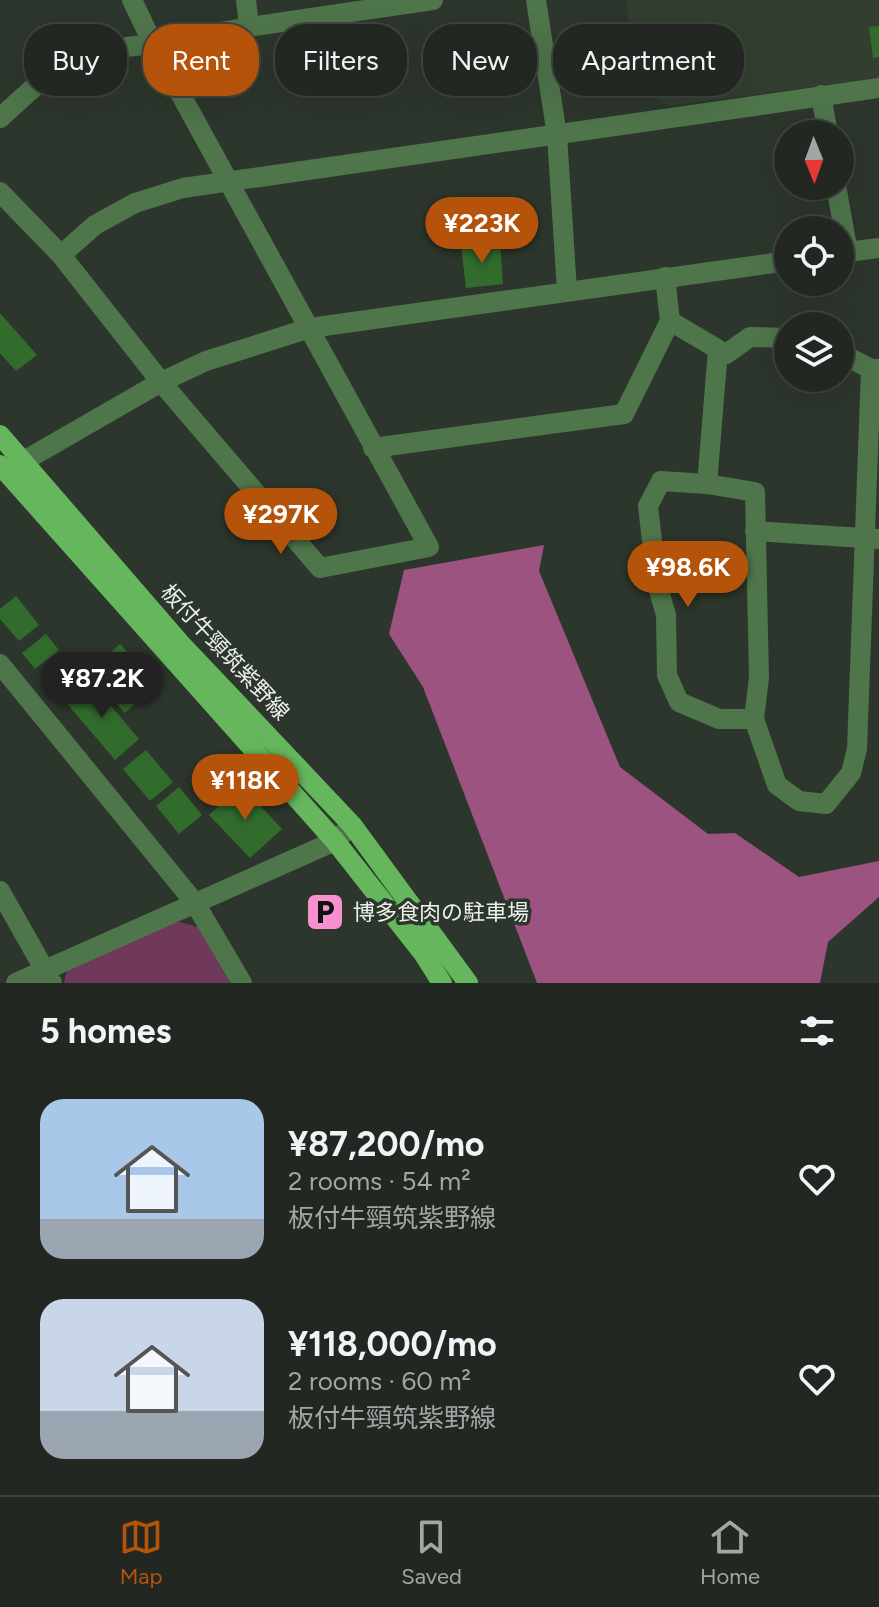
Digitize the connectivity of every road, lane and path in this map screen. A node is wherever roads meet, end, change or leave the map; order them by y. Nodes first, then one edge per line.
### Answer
1 (132, 0) edge
2 (246, 0) edge
3 (433, 0) edge
4 (536, 0) edge
5 (143, 24) edge
6 (249, 24) edge
7 (259, 26) edge
8 (143, 45) edge
9 (879, 88) edge
10 (821, 95) junction
11 (182, 96) edge
12 (0, 118) edge
13 (825, 120) edge
14 (557, 135) junction
15 (229, 181) junction
16 (0, 192) edge
17 (879, 248) edge
18 (854, 252) edge
19 (61, 255) junction
20 (774, 263) edge
21 (665, 277) junction
22 (567, 291) junction
23 (670, 321) junction
24 (310, 328) junction
25 (774, 338) edge
26 (718, 350) junction
27 (854, 359) edge
28 (875, 369) edge
29 (161, 382) junction
30 (0, 435) edge
31 (373, 448) junction
32 (7, 468) edge
33 (707, 484) junction
34 (755, 531) junction
35 (873, 539) edge
36 (0, 664) edge
37 (754, 719) junction
38 (352, 825) junction
39 (335, 841) junction
40 (0, 891) edge
41 (195, 903) junction
42 (49, 976) edge
43 (16, 983) edge
44 (242, 983) edge
45 (442, 983) edge
46 (468, 983) edge

1 - 5 street
2 - 6 street
3 - 7 street
4 - 14 street
8 - 12 street
9 - 10 street
10 - 13 street
10 - 14 street
11 - 15 street
14 - 15 street
14 - 22 street
15 - 19 street
15 - 24 street
16 - 19 street
17 - 18 street
19 - 29 street
20 - 21 street
21 - 22 street
21 - 23 street
22 - 24 street
23 - 26 street
23 - 31 street
24 - 29 street
24 - 31 street
25 - 26 street
26 - 33 street
27 - 28 street
28 - 35 street
29 - 31 street
29 - 32 street
30 - 32 main road, 板付牛頸筑紫野線
32 - 38 main road, 板付牛頸筑紫野線
32 - 39 main road, 板付牛頸筑紫野線
33 - 34 street
33 - 37 street
34 - 35 street
34 - 37 street
35 - 37 street
36 - 41 street
38 - 39 street
38 - 46 main road, 板付牛頸筑紫野線
39 - 41 street
39 - 45 main road, 板付牛頸筑紫野線
40 - 42 street
41 - 42 street
41 - 44 street
42 - 43 street

